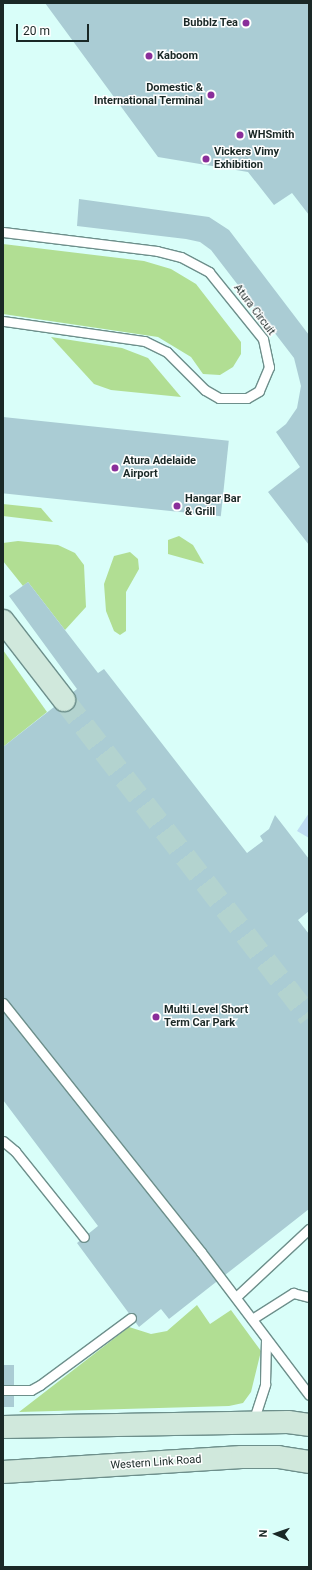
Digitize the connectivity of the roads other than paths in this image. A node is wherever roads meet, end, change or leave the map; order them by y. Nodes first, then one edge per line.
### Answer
1 (3, 232) edge
2 (3, 321) edge
3 (3, 621) edge
4 (64, 700) tunnel mouth
5 (3, 1003) edge
6 (3, 1141) edge
7 (309, 1229) edge
8 (84, 1237) dead end
9 (309, 1296) edge
10 (236, 1297) junction
11 (131, 1318) dead end
12 (252, 1319) junction
13 (266, 1340) junction
14 (3, 1390) edge
15 (309, 1395) edge
16 (253, 1422) junction
17 (309, 1425) edge
18 (3, 1427) edge
19 (309, 1462) edge
20 (3, 1472) edge

1 - 2 lane, Atura Circuit
3 - 4 street
5 - 10 lane
6 - 8 lane
7 - 10 lane
9 - 12 lane
10 - 12 lane
11 - 14 lane
12 - 13 lane
13 - 15 lane
13 - 16 lane
16 - 17 street
16 - 18 street
19 - 20 street, Western Link Road

